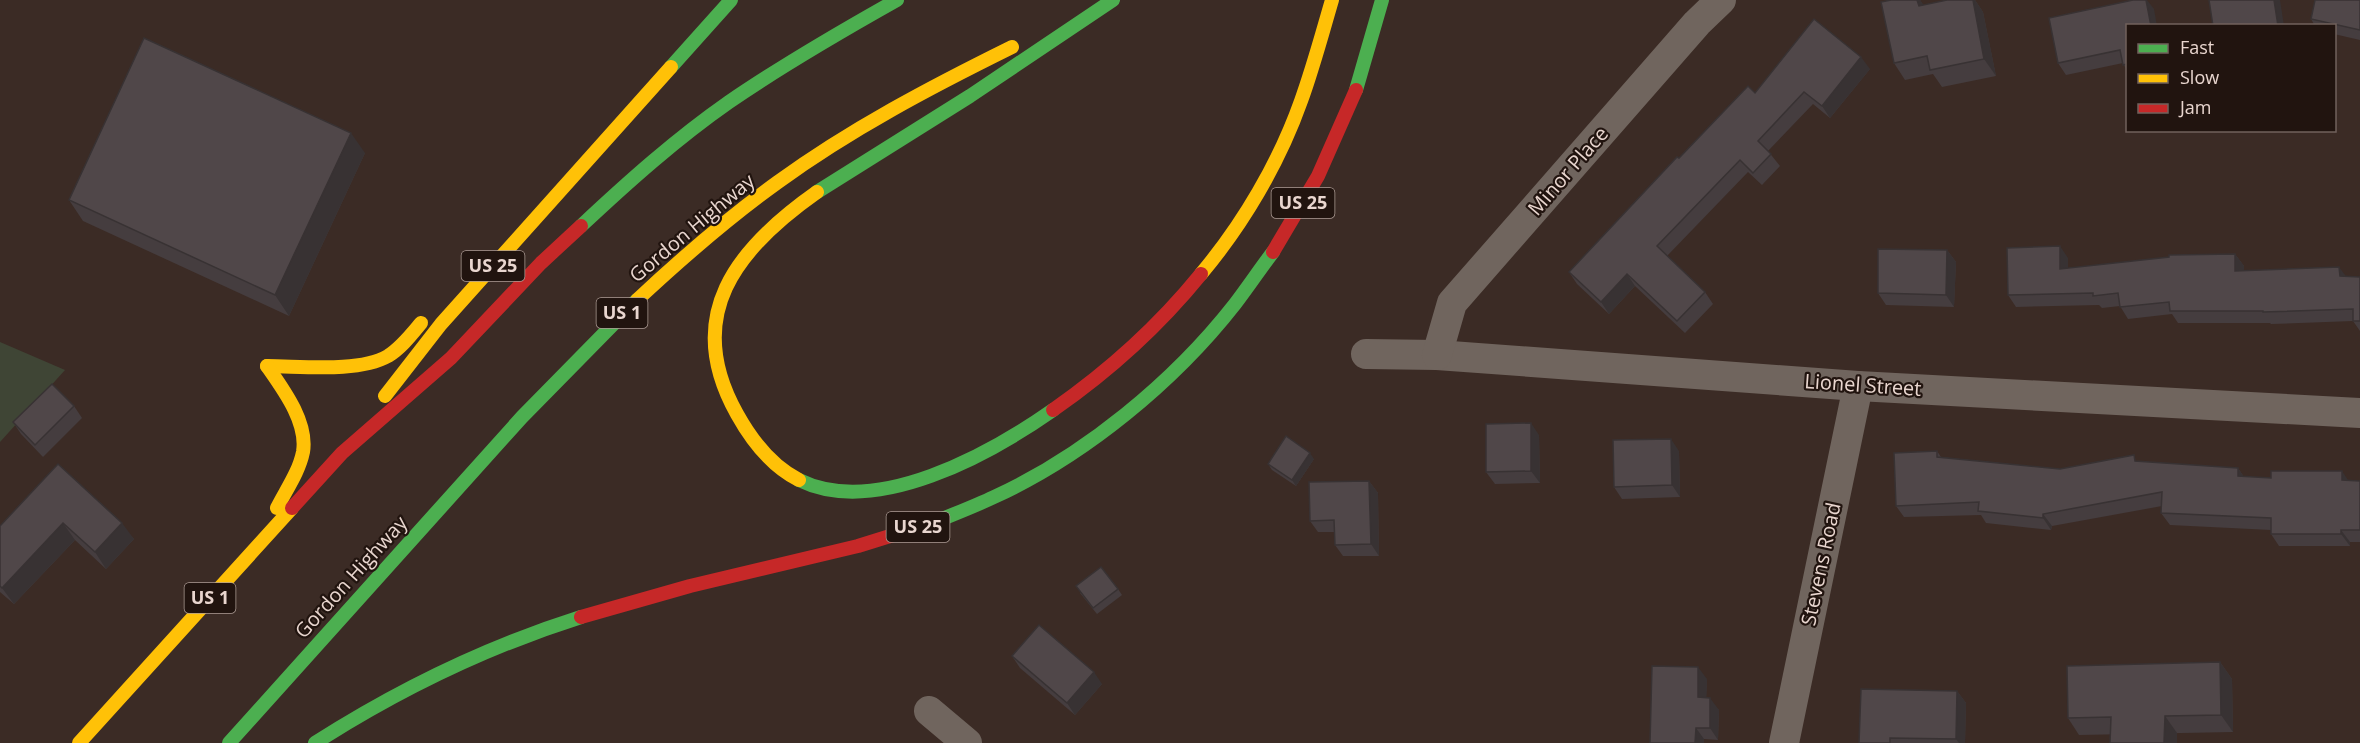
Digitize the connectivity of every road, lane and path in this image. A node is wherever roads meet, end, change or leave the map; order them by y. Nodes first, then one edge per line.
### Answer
1 (731, 0) edge
2 (897, 0) edge
3 (1112, 0) edge
4 (1332, 0) edge
5 (1382, 0) edge
6 (1721, 0) edge
7 (633, 110) junction
8 (571, 159) dead end
9 (431, 311) dead end
10 (1366, 354) dead end
11 (1437, 355) junction
12 (1858, 386) junction
13 (2360, 412) edge
14 (342, 453) junction
15 (260, 543) junction
16 (929, 711) dead end
17 (79, 743) edge
18 (229, 743) edge
19 (315, 743) edge
20 (967, 743) edge
21 (1784, 743) edge

1 - 7 highway, US 25
2 - 14 highway, US 1
3 - 4 highway
3 - 18 highway, Gordon Highway / US 1
5 - 19 highway, US 25
6 - 11 street, Minor Place
7 - 8 highway
7 - 14 highway, US 25
9 - 15 highway
10 - 11 street, Lionel Street
11 - 12 street, Lionel Street
12 - 13 street, Lionel Street
12 - 21 street, Stevens Road
14 - 15 highway, US 1
15 - 17 highway, US 1
16 - 20 street

